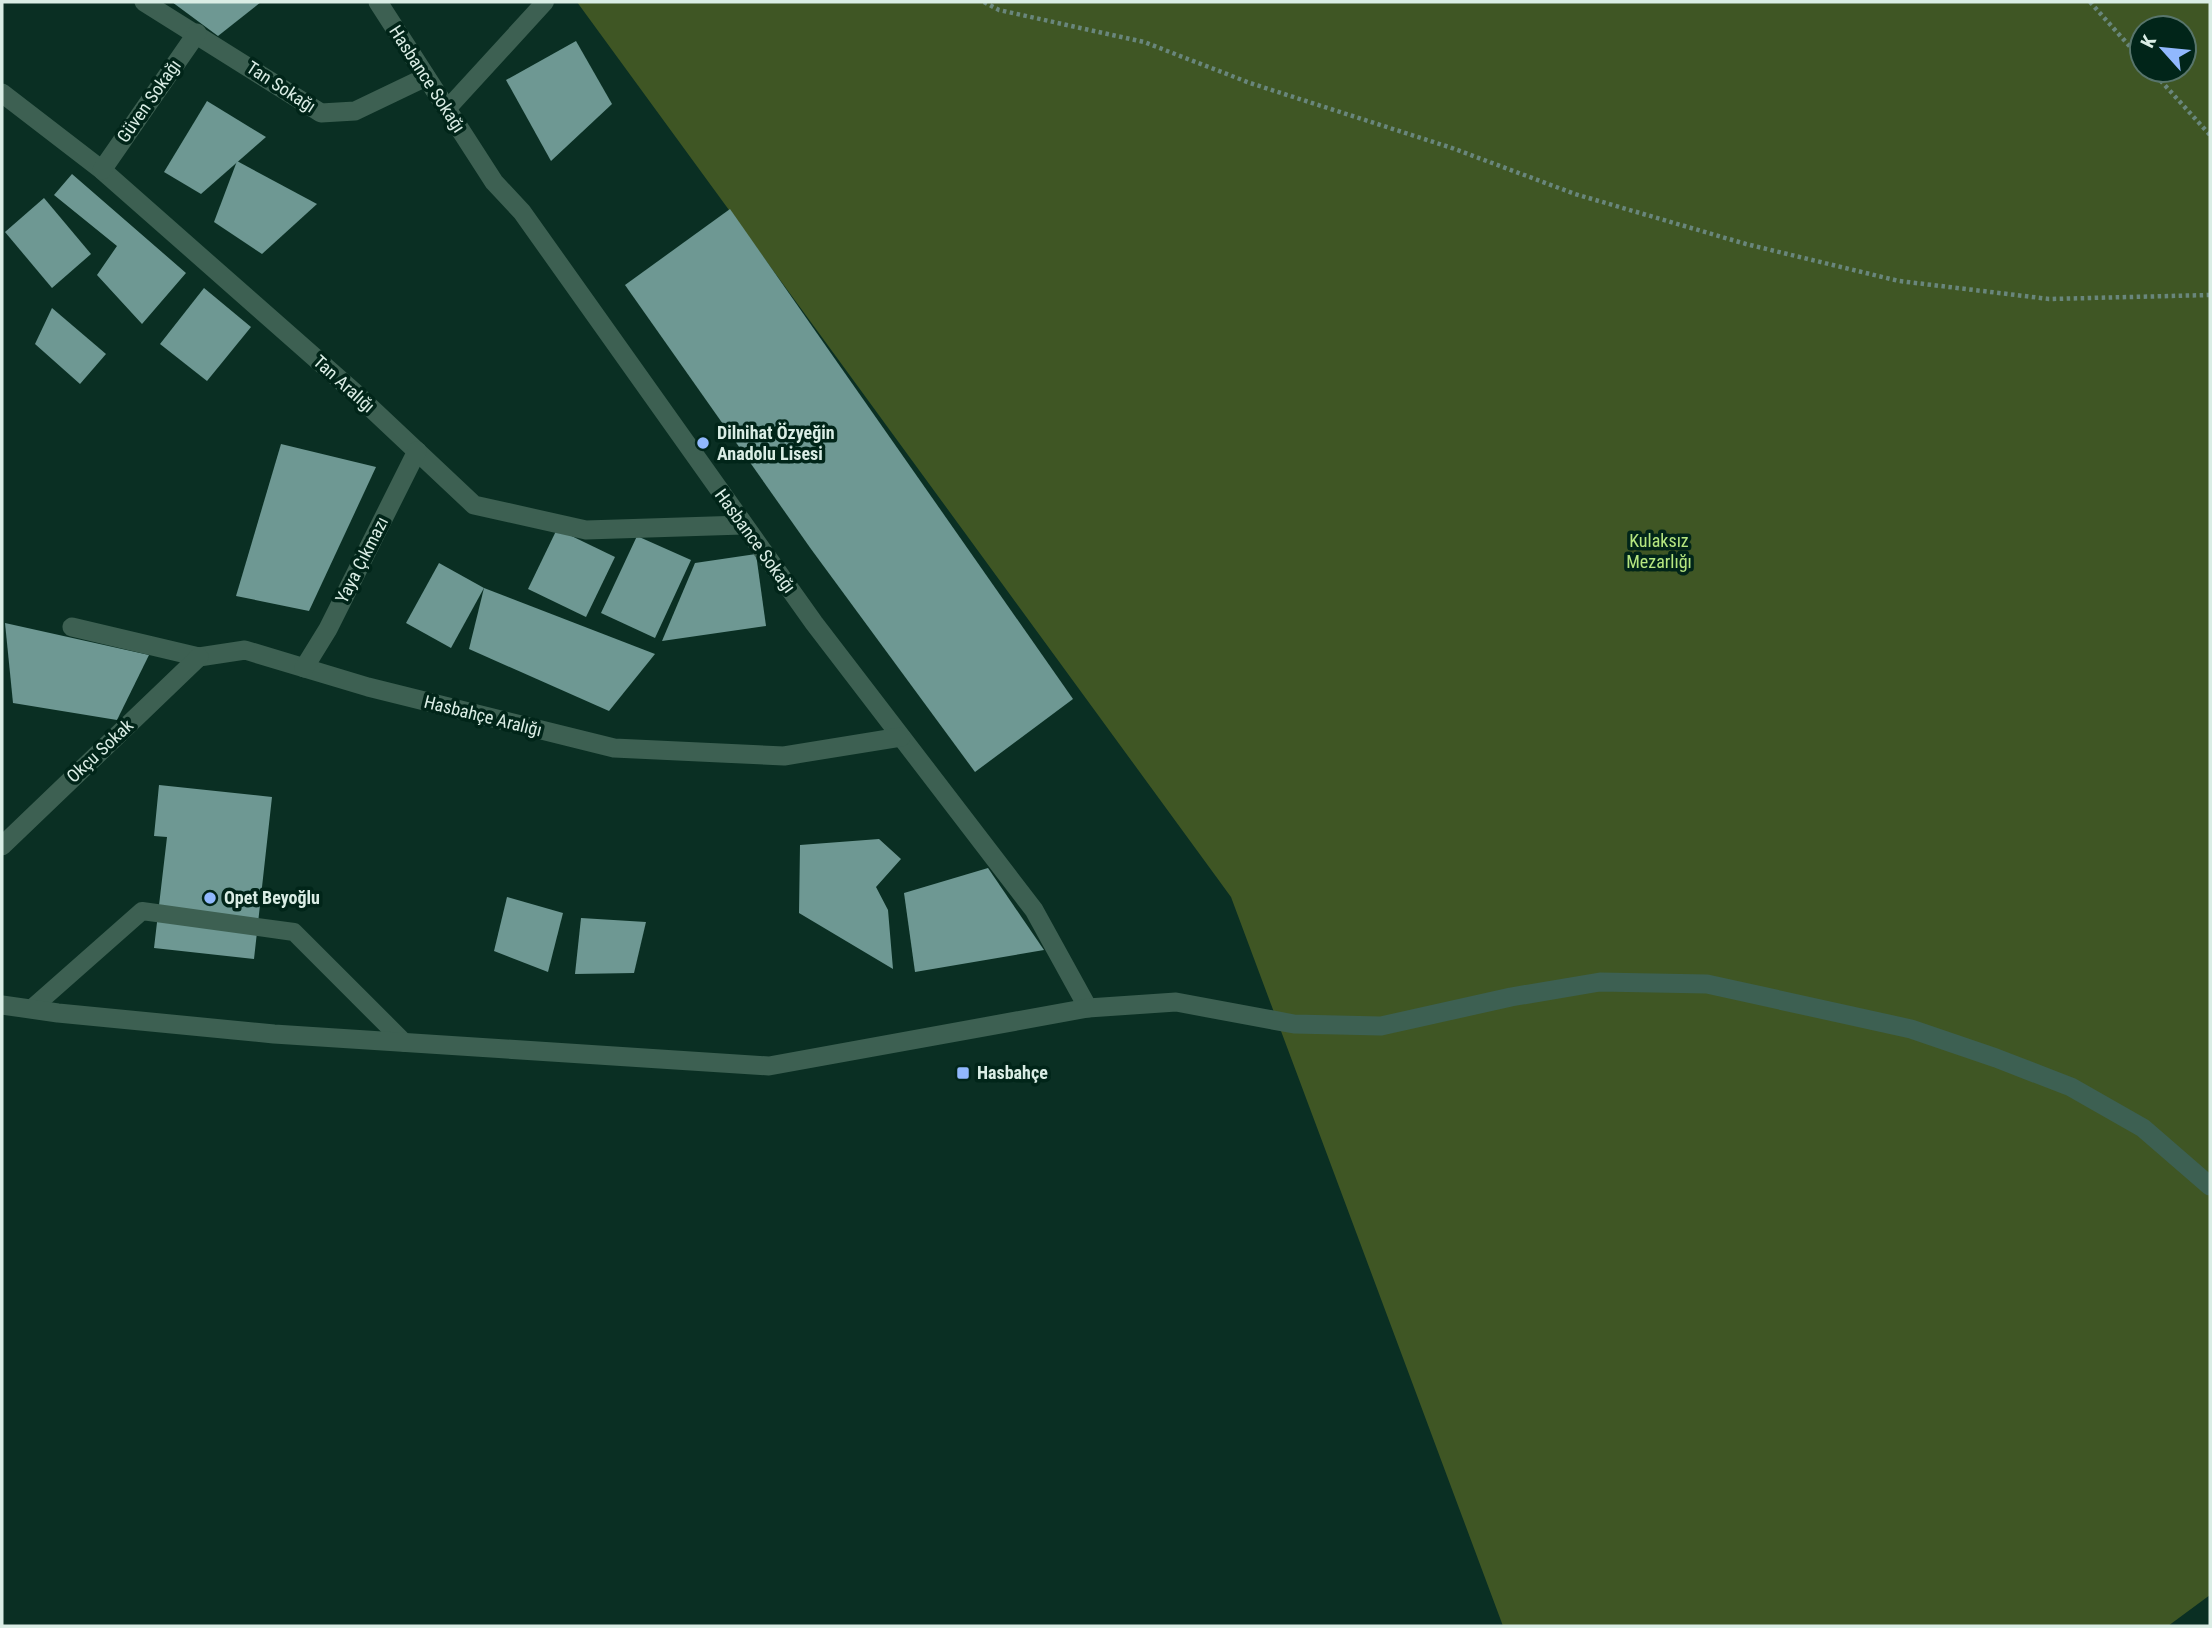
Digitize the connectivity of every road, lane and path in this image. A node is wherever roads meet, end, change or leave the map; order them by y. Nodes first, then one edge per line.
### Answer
1 (144, 2) edge
2 (378, 2) edge
3 (545, 2) edge
4 (984, 2) edge
5 (2090, 2) edge
6 (197, 33) junction
7 (2128, 44) edge
8 (426, 77) junction
9 (2164, 84) edge
10 (2, 93) edge
11 (447, 109) junction
12 (2210, 135) edge
13 (102, 170) junction
14 (2210, 295) edge
15 (417, 451) junction
16 (743, 525) junction
17 (72, 627) dead end
18 (199, 657) junction
19 (304, 668) junction
20 (901, 737) junction
21 (2, 846) edge
22 (2, 1005) edge
23 (1088, 1008) junction
24 (31, 1009) junction
25 (405, 1043) junction
26 (2210, 1186) edge

1 - 6 street, Tan Sokağı
2 - 8 street, Hasbance Sokağı
3 - 11 lane
4 - 14 path
5 - 7 path
6 - 8 street, Tan Sokağı
6 - 13 street, Güven Sokağı
8 - 11 street, Hasbance Sokağı
9 - 12 path
10 - 13 street, Tan Aralığı
11 - 16 street, Hasbance Sokağı
13 - 15 street, Tan Aralığı
15 - 16 street, Tan Aralığı
15 - 19 street, Yaya Çıkmazı
16 - 20 street, Hasbance Sokağı
17 - 18 street, Hasbahçe Aralığı
18 - 19 street, Hasbahçe Aralığı
18 - 21 street, Okçu Sokak
19 - 20 street, Hasbahçe Aralığı
20 - 23 street, Hasbance Sokağı
22 - 24 street
23 - 25 street
23 - 26 street
24 - 25 street
24 - 25 lane

